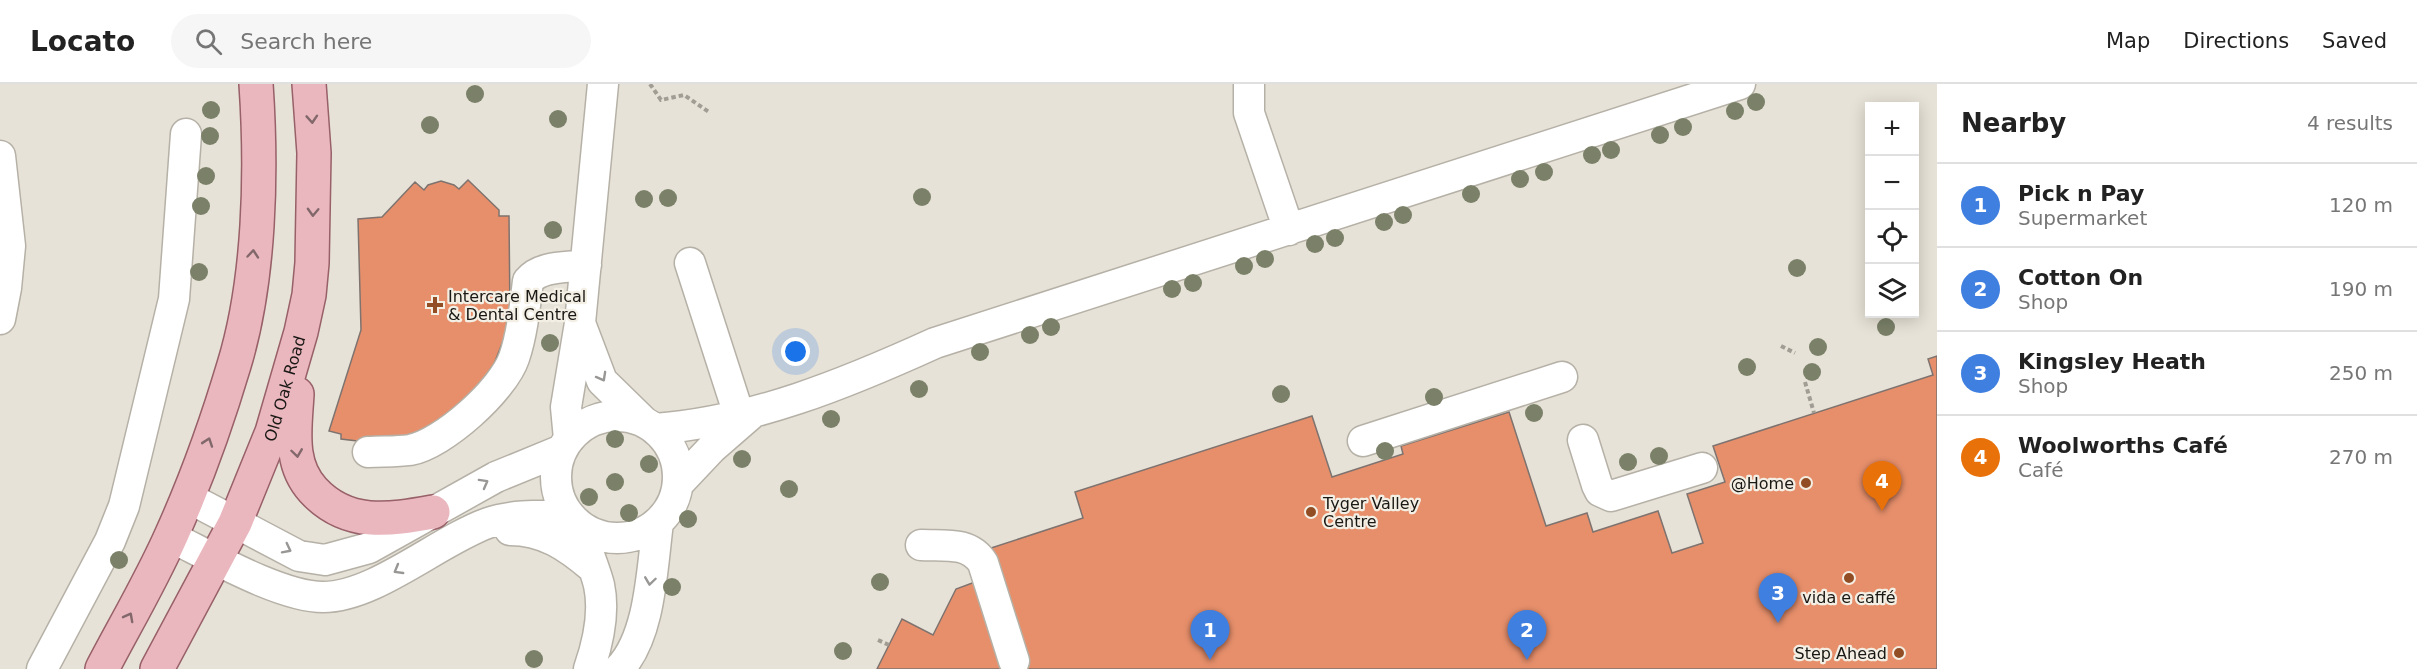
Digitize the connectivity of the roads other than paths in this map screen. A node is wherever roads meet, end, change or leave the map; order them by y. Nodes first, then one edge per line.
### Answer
1 (256, 84) edge
2 (309, 84) edge
3 (603, 84) edge
4 (1249, 84) edge
5 (1740, 84) edge
6 (186, 135) dead end
7 (0, 156) edge
8 (1289, 230) junction
9 (690, 263) dead end
10 (586, 265) junction
11 (0, 319) edge
12 (580, 323) junction
13 (301, 332) junction
14 (1562, 377) dead end
15 (747, 413) junction
16 (650, 426) junction
17 (1582, 440) dead end
18 (1363, 441) dead end
19 (565, 445) junction
20 (368, 452) dead end
21 (1702, 468) dead end
22 (678, 484) junction
23 (187, 497) junction
24 (433, 512) junction
25 (575, 522) junction
26 (235, 523) junction
27 (658, 523) junction
28 (171, 537) junction
29 (921, 545) dead end
30 (438, 547) junction
31 (215, 559) junction
32 (592, 567) junction
33 (1014, 661) dead end
34 (42, 669) edge
35 (102, 669) edge
36 (157, 669) edge
37 (589, 669) edge
38 (619, 669) edge

23 -> 1 main road
2 -> 13 main road, Old Oak Road
3 - 10 street
4 - 8 street
5 - 8 street
6 - 34 street
7 - 11 street
8 - 15 street
9 - 15 street
10 - 12 street
10 - 20 street
12 -> 16 street
12 - 19 street
13 -> 24 main road
13 - 26 main road, Old Oak Road
14 - 18 street
15 - 16 street
15 - 22 street
16 - 19 street
16 - 22 street
17 - 21 street
24 -> 19 street
19 - 25 street
22 - 27 street
23 - 26 street
23 - 28 main road
26 -> 24 street
25 - 27 street
25 - 30 street
25 - 32 street
26 - 31 main road, Old Oak Road
27 -> 38 street
28 - 31 street
35 -> 28 main road
29 - 33 street
30 -> 31 street
30 - 32 street
31 - 36 main road, Old Oak Road
32 - 37 street

